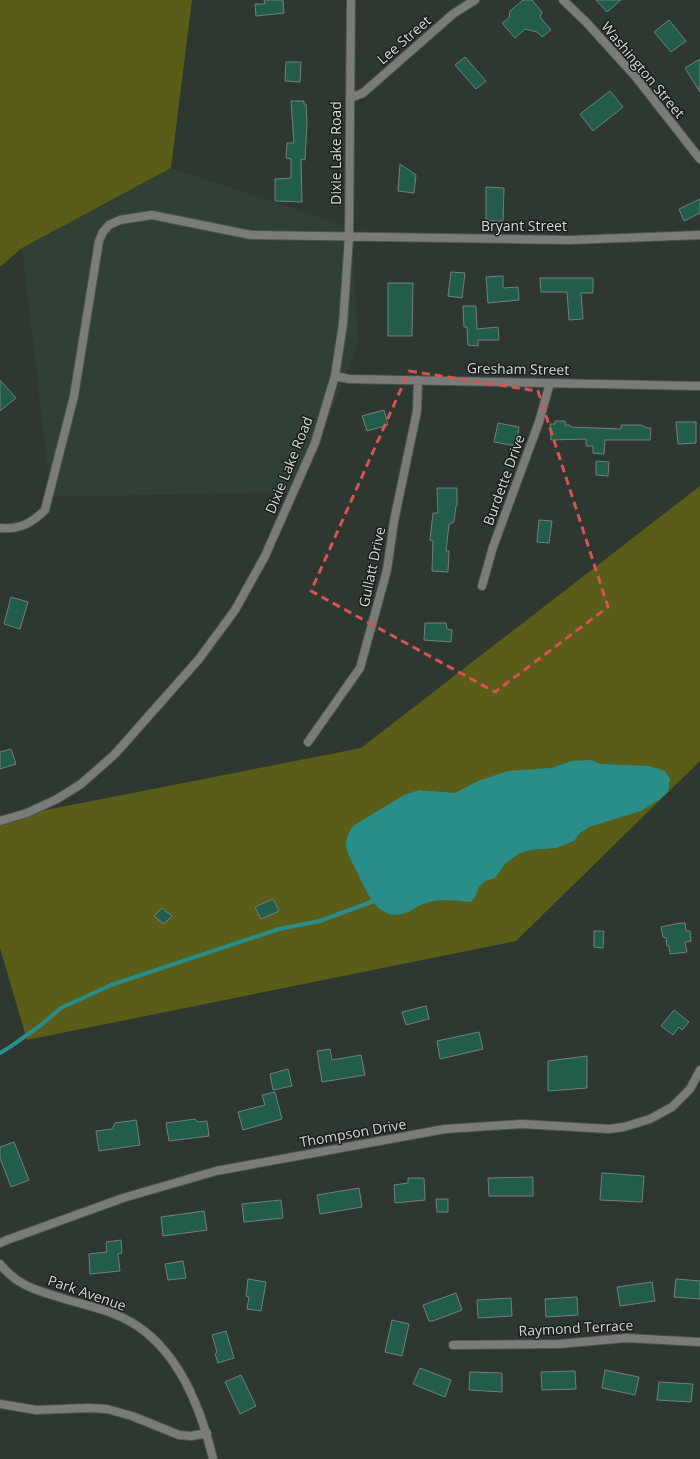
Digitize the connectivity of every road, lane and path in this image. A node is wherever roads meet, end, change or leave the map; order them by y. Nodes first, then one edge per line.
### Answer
1 (350, 0) edge
2 (475, 0) edge
3 (563, 0) edge
4 (350, 98) junction
5 (700, 159) edge
6 (700, 235) edge
7 (349, 237) junction
8 (335, 376) junction
9 (418, 380) junction
10 (550, 383) junction
11 (700, 386) edge
12 (0, 528) edge
13 (482, 586) dead end
14 (308, 742) dead end
15 (0, 821) edge
16 (700, 1070) edge
17 (0, 1243) edge
18 (0, 1264) edge
19 (700, 1342) edge
20 (453, 1345) dead end
21 (0, 1404) edge
22 (207, 1434) junction
23 (213, 1459) edge

1 - 4 street, Dixie Lake Road
2 - 4 street, Lee Street
3 - 5 street, Washington Street
4 - 7 street, Dixie Lake Road
6 - 7 street, Bryant Street
7 - 8 street, Dixie Lake Road
7 - 12 street, Bryant Street
8 - 9 street, Gresham Street
8 - 15 street, Dixie Lake Road
9 - 10 street, Gresham Street
9 - 14 street, Gullatt Drive
10 - 11 street, Gresham Street
10 - 13 street, Burdette Drive
16 - 17 street, Thompson Drive
18 - 22 street, Park Avenue
19 - 20 street, Raymond Terrace
21 - 22 street
22 - 23 street, Park Avenue

